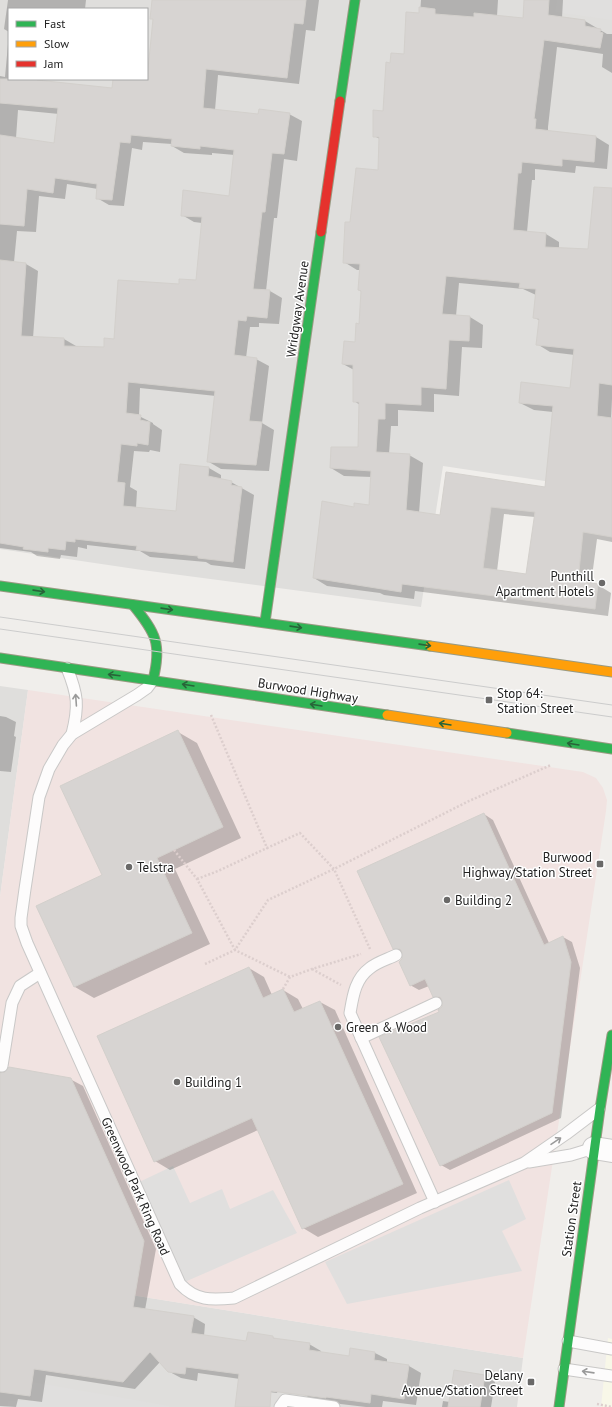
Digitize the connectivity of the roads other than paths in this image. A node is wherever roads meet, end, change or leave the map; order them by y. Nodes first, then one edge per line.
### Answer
1 (355, 0) edge
2 (0, 586) edge
3 (134, 605) junction
4 (265, 622) junction
5 (0, 658) edge
6 (67, 668) junction
7 (612, 672) edge
8 (153, 680) junction
9 (72, 734) junction
10 (612, 750) edge
11 (396, 956) dead end
12 (40, 973) junction
13 (436, 1003) dead end
14 (612, 1035) edge
15 (361, 1038) junction
16 (2, 1066) dead end
17 (600, 1109) junction
18 (603, 1149) edge
19 (524, 1163) junction
20 (435, 1202) junction
21 (568, 1341) junction
22 (612, 1349) edge
23 (564, 1369) junction
24 (612, 1376) edge
25 (280, 1407) edge
26 (334, 1407) edge
27 (559, 1407) edge

1 - 4 main road, Wridgway Avenue
2 -> 3 main road
3 -> 4 main road
3 - 8 main road
4 -> 7 main road
5 - 6 main road, Burwood Highway
8 -> 6 main road, Burwood Highway
9 -> 6 lane
8 - 9 lane
10 -> 8 main road, Burwood Highway
9 - 12 lane, Greenwood Park Ring Road
11 - 15 lane
12 - 16 lane
12 - 20 lane, Greenwood Park Ring Road
13 - 15 lane
14 - 17 main road, Station Street
15 - 20 lane
17 - 18 main road, Station Street
19 -> 17 lane
18 - 19 lane
18 - 21 main road, Station Street
19 - 20 lane, Greenwood Park Ring Road
21 - 22 lane
21 - 23 main road, Station Street
24 -> 23 lane
23 - 27 main road, Station Street
25 - 26 lane

